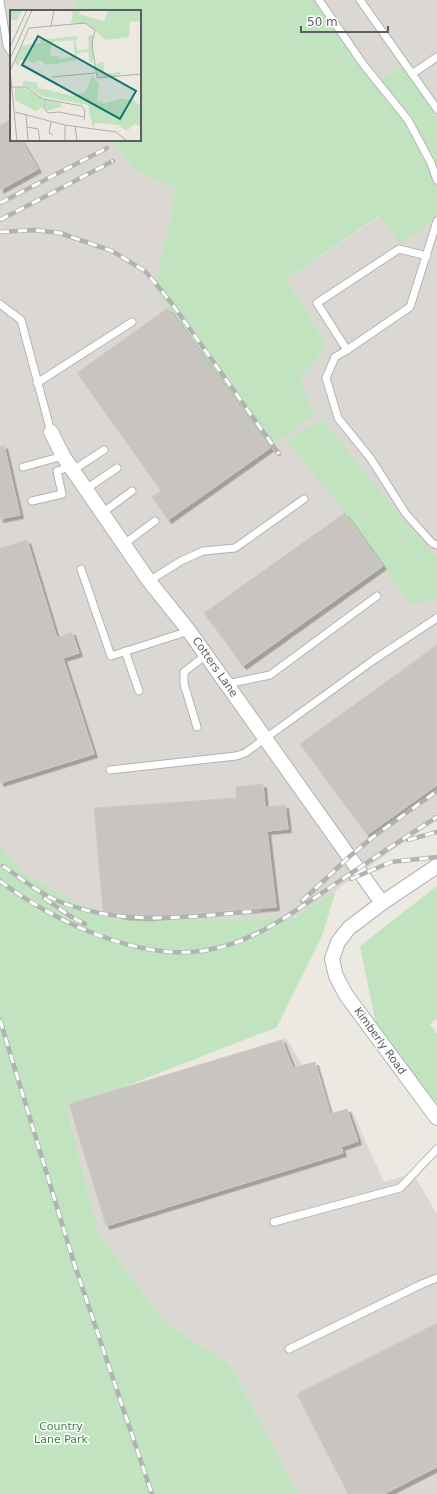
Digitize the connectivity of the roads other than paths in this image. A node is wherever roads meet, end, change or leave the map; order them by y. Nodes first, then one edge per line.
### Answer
1 (319, 0) edge
2 (360, 0) edge
3 (0, 1) edge
4 (10, 50) edge
5 (437, 57) edge
6 (412, 74) junction
7 (437, 108) edge
8 (437, 180) edge
9 (437, 221) edge
10 (427, 256) junction
11 (0, 304) edge
12 (132, 322) dead end
13 (347, 350) junction
14 (37, 383) junction
15 (51, 432) joint
16 (104, 450) dead end
17 (69, 464) junction
18 (22, 467) dead end
19 (117, 468) dead end
20 (86, 489) junction
21 (132, 491) dead end
22 (304, 499) dead end
23 (32, 501) dead end
24 (102, 513) junction
25 (155, 521) dead end
26 (124, 544) junction
27 (437, 545) edge
28 (81, 569) dead end
29 (149, 581) junction
30 (377, 596) dead end
31 (437, 618) edge
32 (190, 631) junction
33 (125, 651) junction
34 (206, 655) junction
35 (227, 684) junction
36 (139, 691) dead end
37 (197, 727) dead end
38 (265, 738) junction
39 (110, 770) dead end
40 (437, 866) edge
41 (382, 903) junction
42 (437, 1118) edge
43 (437, 1149) edge
44 (274, 1222) dead end
45 (437, 1278) edge
46 (289, 1348) dead end

1 - 8 lane
2 - 6 lane
3 - 4 lane
5 - 6 lane
6 - 7 lane
9 - 10 lane
10 - 13 lane
10 - 13 lane
11 - 14 lane
12 - 14 lane
13 - 27 lane
14 - 15 lane
15 - 17 street, Cotters Lane
16 - 17 lane
17 - 18 lane
17 - 20 street, Cotters Lane
17 - 23 lane
19 - 20 lane
20 - 24 street, Cotters Lane
21 - 24 lane
22 - 29 lane
24 - 26 street, Cotters Lane
25 - 26 lane
26 - 29 street, Cotters Lane
28 - 33 lane
29 - 32 street, Cotters Lane
30 - 35 lane
31 - 38 lane
32 - 33 lane
32 - 34 street, Cotters Lane
33 - 36 lane
34 - 35 street, Cotters Lane
34 - 37 lane
35 - 38 street, Cotters Lane
38 - 39 lane
38 - 41 street, Cotters Lane
40 - 41 street
41 - 42 street, Kimberly Road
43 - 44 lane
45 - 46 lane

